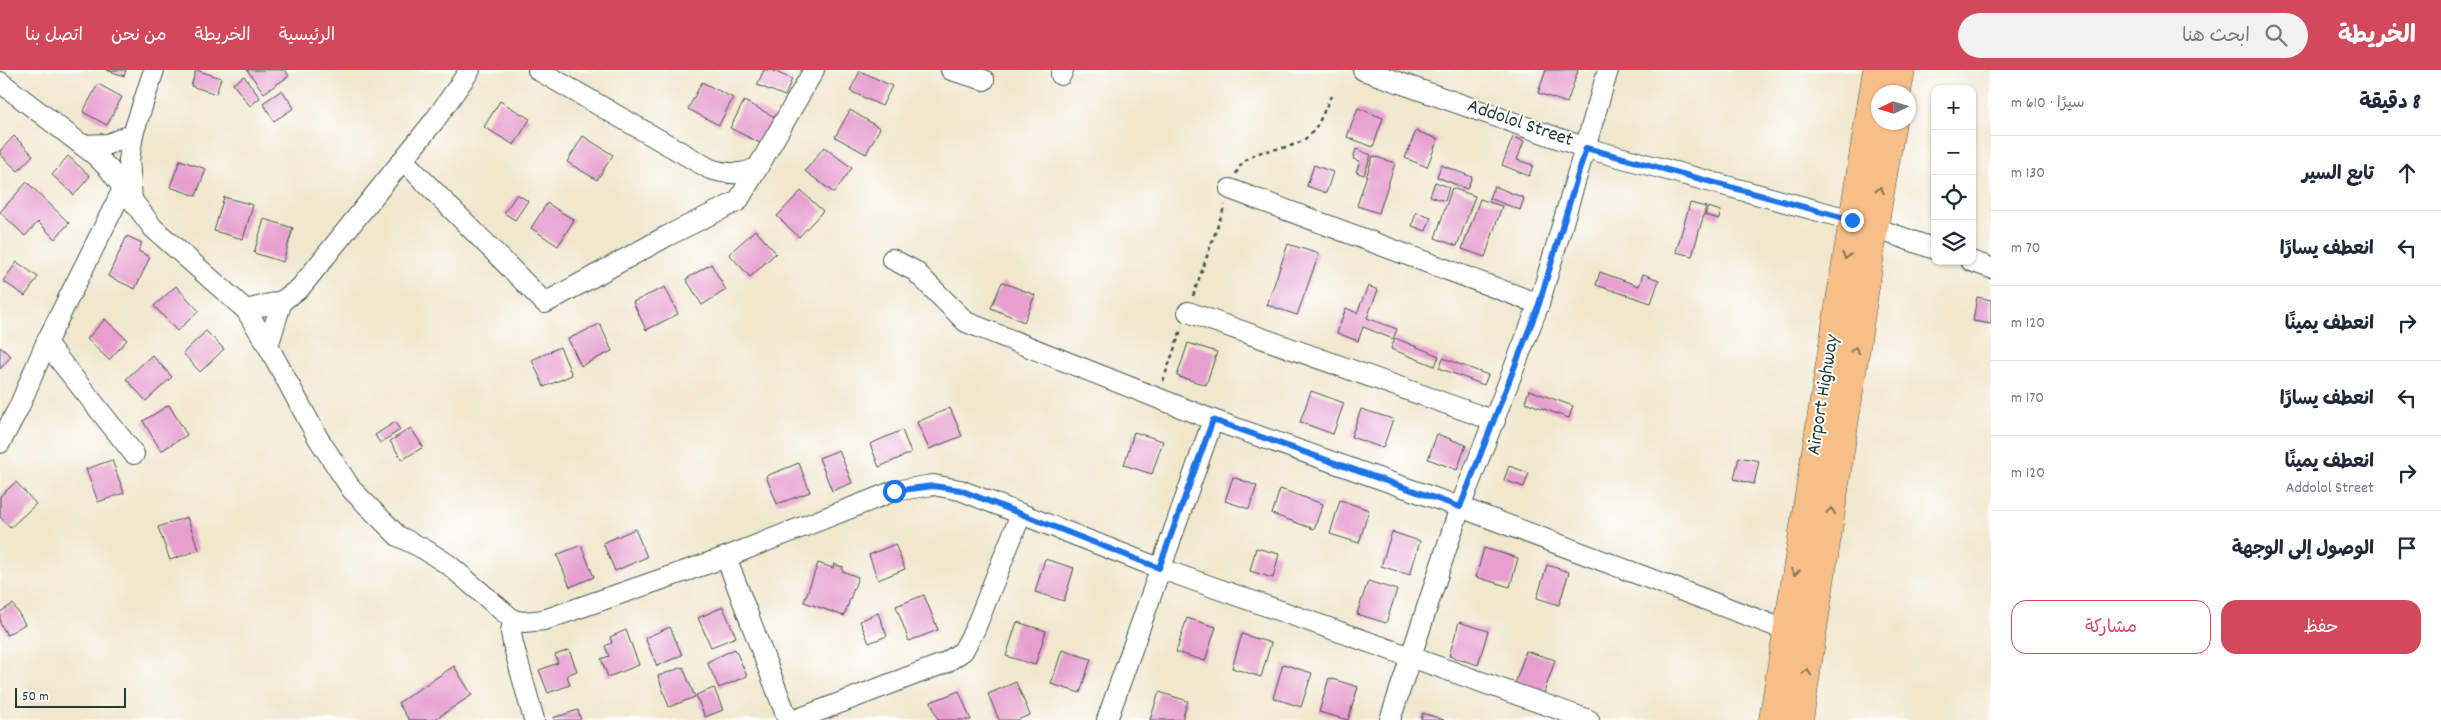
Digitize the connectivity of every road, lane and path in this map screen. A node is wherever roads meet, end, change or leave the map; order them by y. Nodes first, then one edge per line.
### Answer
1 (154, 70) edge
2 (470, 70) edge
3 (538, 70) edge
4 (814, 70) edge
5 (951, 70) edge
6 (1363, 70) edge
7 (1608, 70) edge
8 (1877, 70) edge
9 (1901, 70) edge
10 (984, 80) dead end
11 (1, 85) edge
12 (1898, 85) edge
13 (1331, 96) dead end
14 (1890, 130) edge
15 (133, 134) junction
16 (82, 145) junction
17 (1586, 148) junction
18 (403, 160) junction
19 (758, 167) junction
20 (1230, 188) junction
21 (128, 193) junction
22 (1863, 224) junction
23 (1931, 248) edge
24 (892, 259) dead end
25 (1976, 263) edge
26 (1991, 268) edge
27 (282, 301) junction
28 (1539, 304) junction
29 (246, 310) junction
30 (1188, 312) junction
31 (46, 343) junction
32 (268, 346) junction
33 (1157, 399) junction
34 (1213, 420) junction
35 (1495, 421) junction
36 (0, 443) edge
37 (134, 454) dead end
38 (1460, 507) junction
39 (1021, 514) junction
40 (726, 557) junction
41 (1159, 568) junction
42 (513, 620) junction
43 (1786, 630) junction
44 (1812, 641) junction
45 (1411, 656) junction
46 (534, 720) edge
47 (788, 720) edge
48 (795, 720) edge
49 (1107, 720) edge
50 (1390, 720) edge
51 (1589, 720) edge
52 (1773, 720) edge
53 (1799, 720) edge

1 - 15 street
2 - 18 street
3 - 19 street
4 - 19 street
5 - 10 street
6 - 17 street, Addolol Street
7 - 17 street
8 - 22 highway, Airport Highway
9 - 12 highway
11 - 16 street
13 - 20 path
22 -> 14 highway, Airport Highway
15 - 16 street
15 - 21 street
16 - 21 street
17 - 22 street, Addolol Street
17 - 28 street
18 - 19 street
18 - 27 street
20 - 28 street
20 - 30 path
21 - 29 street
21 - 31 street
22 - 23 street, Addolol Street
22 -> 43 highway, Airport Highway
44 -> 22 highway, Airport Highway
24 - 33 street
25 - 26 street
27 - 29 street
27 - 32 street
28 - 35 street
29 - 32 street
30 - 33 path
30 - 35 street
31 - 36 street
31 - 37 street
32 - 42 street
33 - 34 street
34 - 38 street
34 - 41 street
35 - 38 street
38 - 43 street
38 - 45 street
39 - 40 street
39 - 41 street
39 - 48 street
40 - 42 street
40 - 47 street
41 - 45 street
41 - 49 street
42 - 46 street
43 - 44 street
43 - 52 highway, Airport Highway
53 -> 44 highway, Airport Highway
45 - 50 street
45 - 51 street

